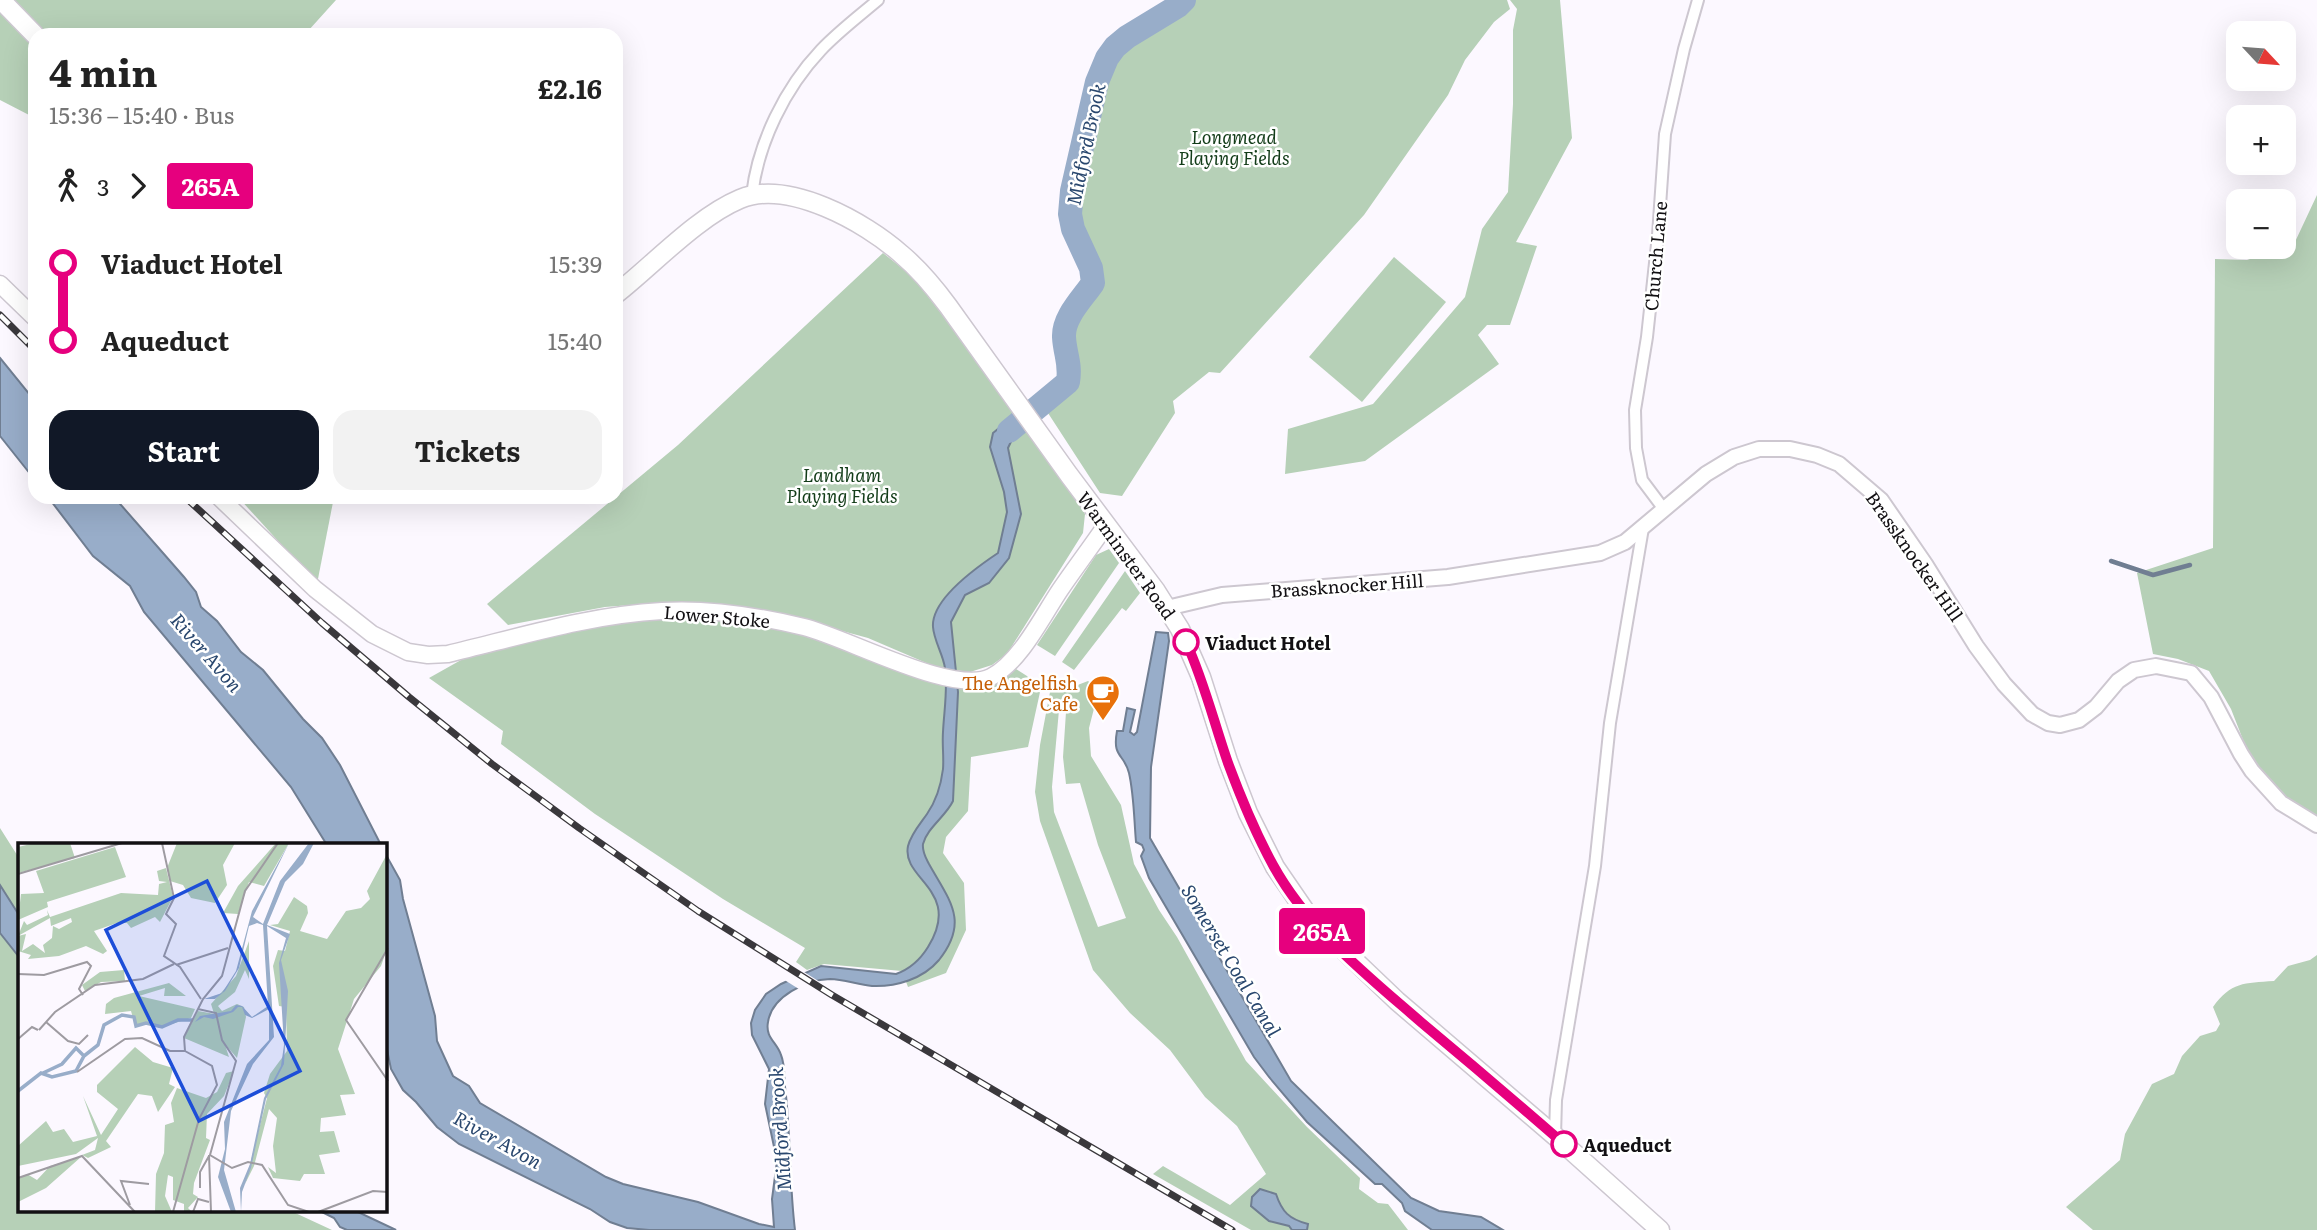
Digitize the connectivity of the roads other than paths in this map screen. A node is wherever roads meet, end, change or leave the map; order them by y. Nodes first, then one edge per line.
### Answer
1 (1, 0) edge
2 (878, 0) edge
3 (1698, 0) edge
4 (28, 28) edge
5 (752, 195) junction
6 (0, 284) edge
7 (623, 288) edge
8 (28, 311) edge
9 (226, 504) edge
10 (1663, 509) junction
11 (1106, 525) junction
12 (1643, 528) junction
13 (1167, 608) junction
14 (2317, 825) edge
15 (1555, 1136) junction
16 (1660, 1230) edge

1 - 4 highway
2 - 5 street
3 - 10 street, Church Lane
5 - 7 highway, Warminster Road
5 - 11 highway, Warminster Road
6 - 8 main road
9 - 11 main road, Lower Stoke
10 - 12 street, Brassknocker Hill
10 - 14 street, Brassknocker Hill
11 - 13 highway, Warminster Road
12 - 13 street, Brassknocker Hill
12 - 15 street
13 - 15 highway, Warminster Road
15 - 16 highway, Warminster Road

